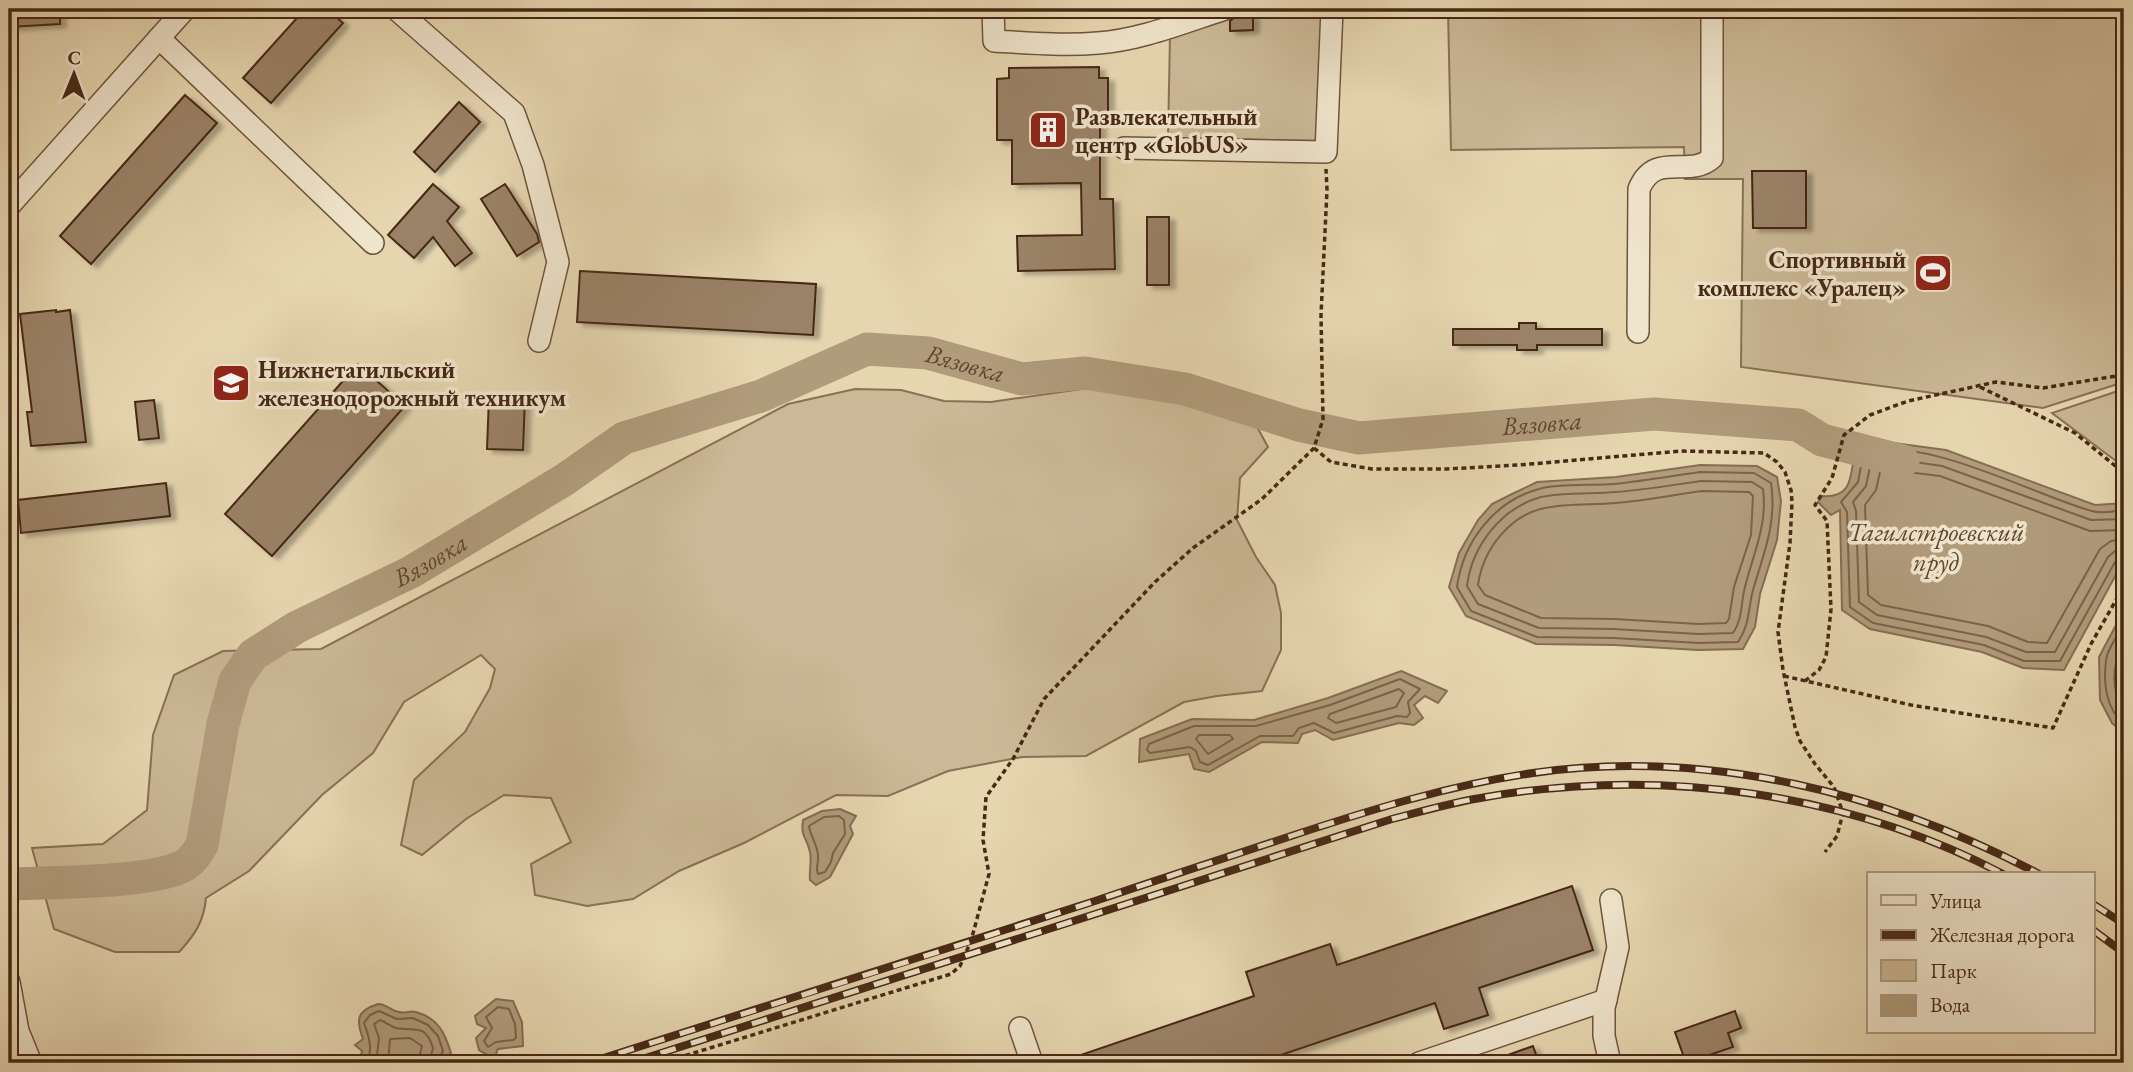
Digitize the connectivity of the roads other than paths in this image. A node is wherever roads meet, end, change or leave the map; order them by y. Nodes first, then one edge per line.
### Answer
1 (185, 9) edge
2 (396, 9) edge
3 (993, 9) edge
4 (1225, 9) edge
5 (1332, 9) edge
6 (1712, 9) edge
7 (159, 38) junction
8 (1124, 148) dead end
9 (9, 206) edge
10 (373, 243) dead end
11 (1639, 332) dead end
12 (539, 341) dead end
13 (1611, 900) dead end
14 (9, 982) edge
15 (1606, 1000) junction
16 (1020, 1028) dead end
17 (31, 1063) edge
18 (1032, 1063) edge
19 (1419, 1063) edge
20 (1610, 1063) edge

1 - 7 street
2 - 12 street
3 - 4 street
5 - 8 street
6 - 11 street
7 - 9 street
7 - 10 street
13 - 15 street
14 - 17 street
15 - 19 street
15 - 20 street
16 - 18 street

